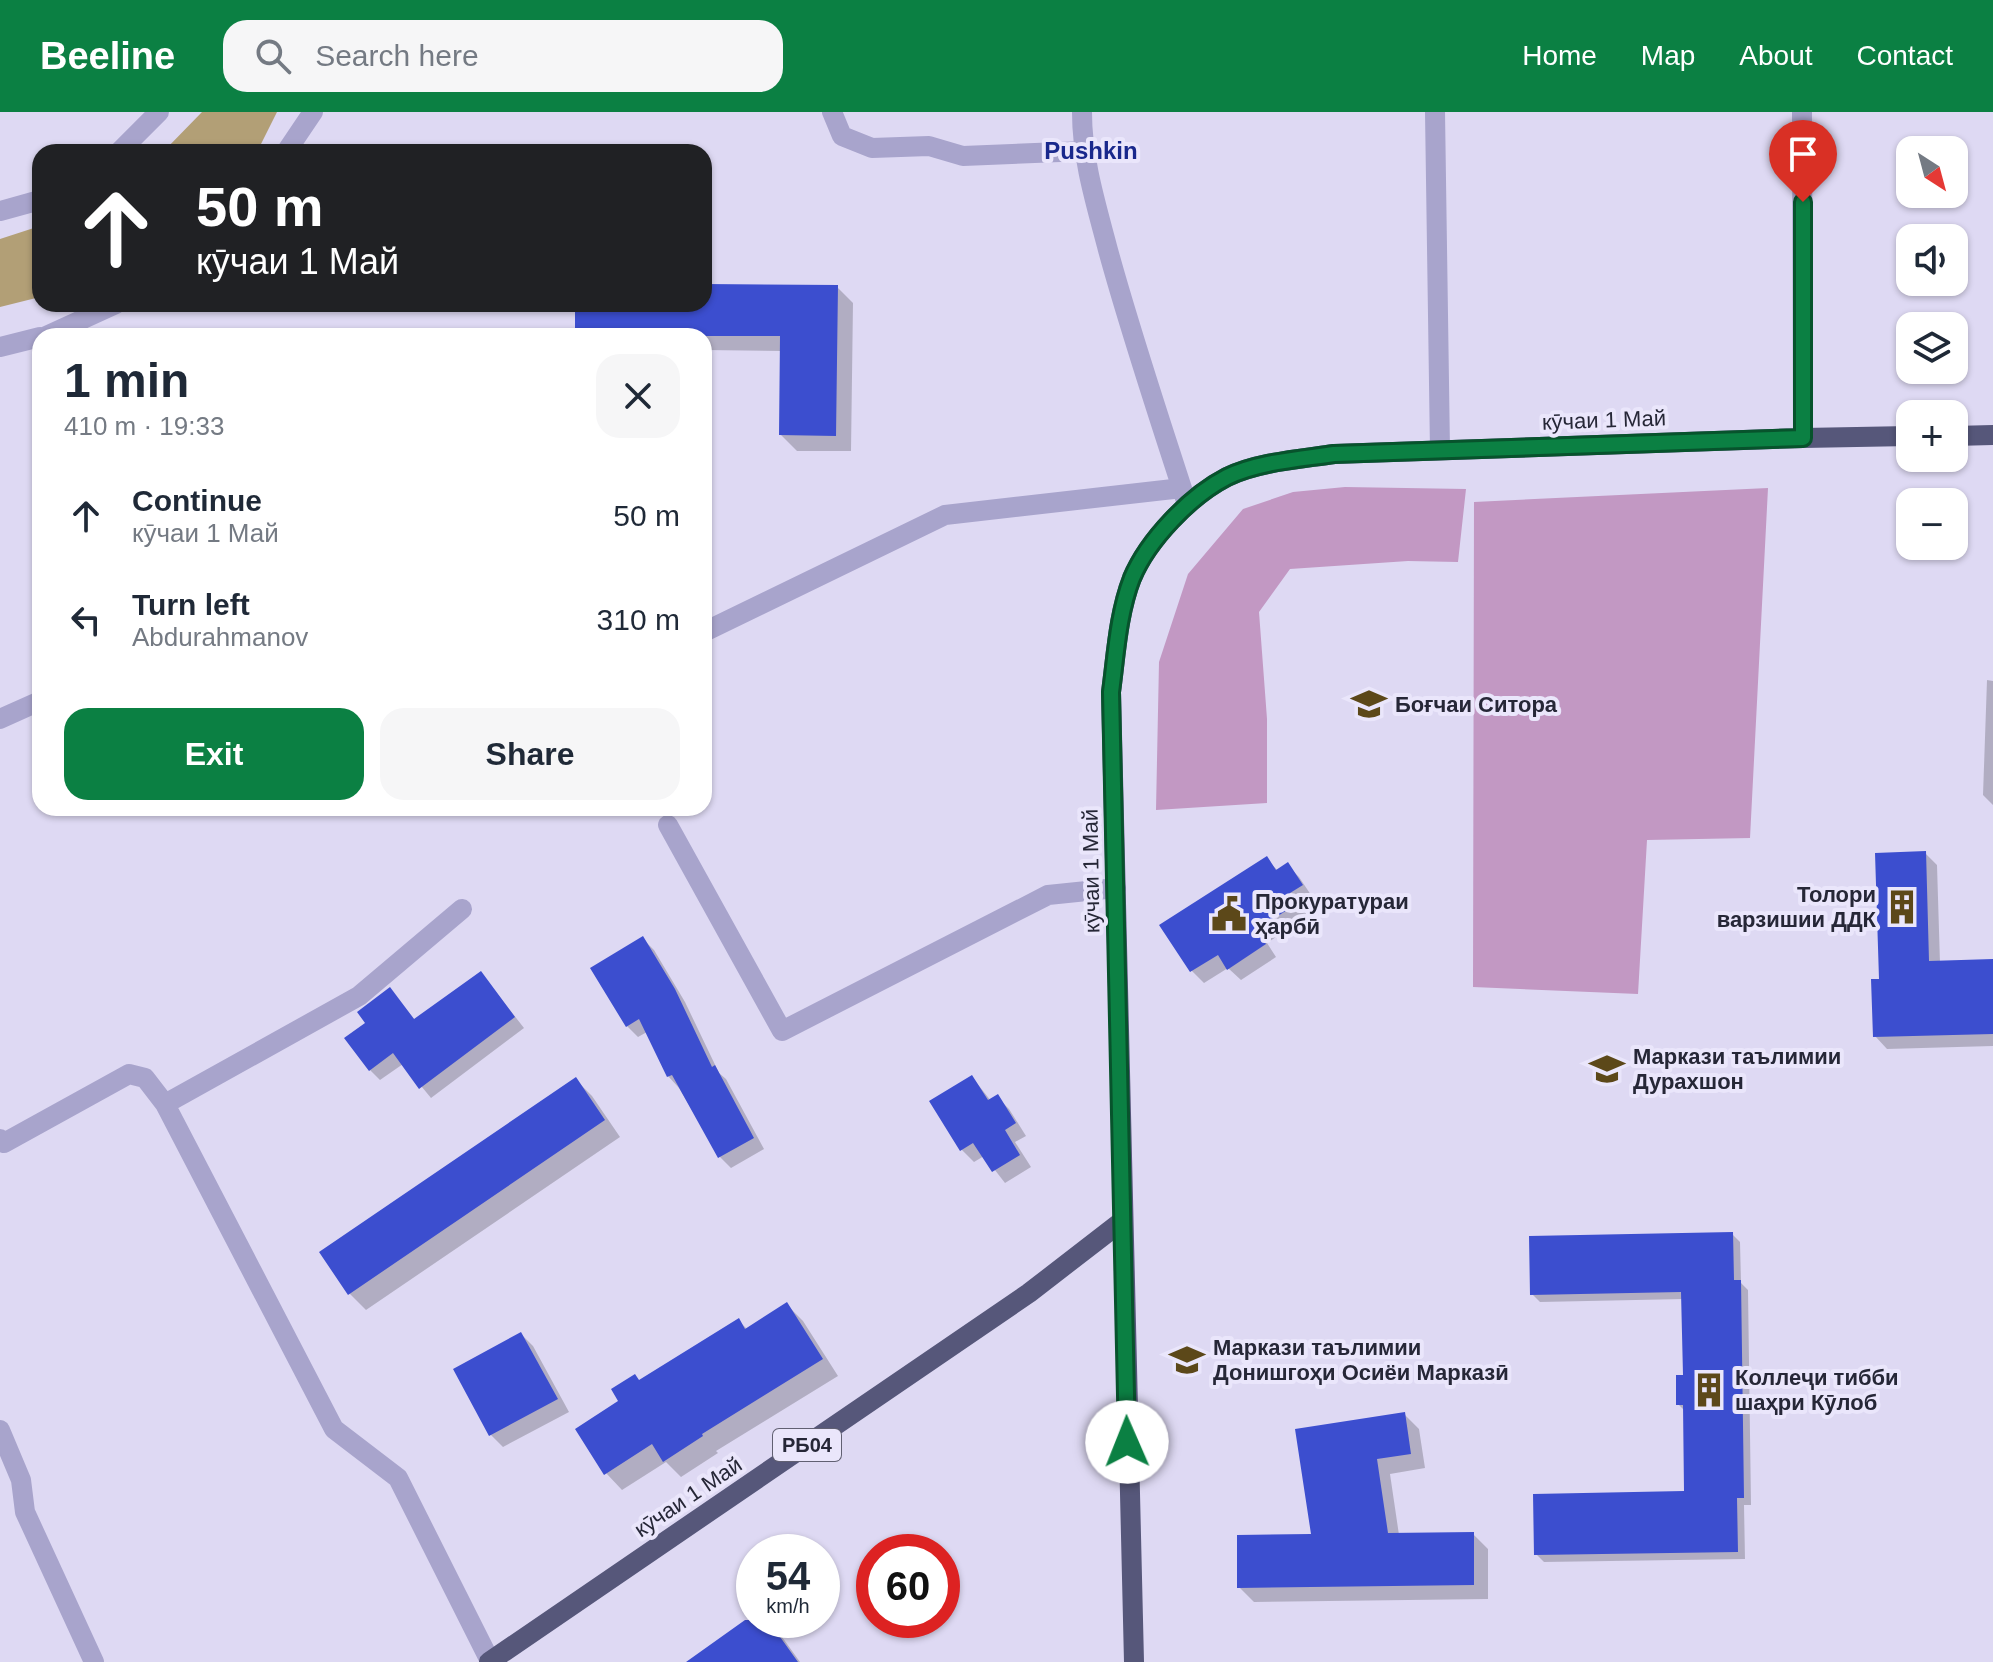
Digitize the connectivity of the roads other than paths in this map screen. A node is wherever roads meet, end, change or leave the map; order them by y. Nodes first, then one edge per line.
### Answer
1 (313, 112) edge
2 (832, 112) edge
3 (1082, 112) edge
4 (1435, 112) edge
5 (1802, 112) edge
6 (153, 114) edge
7 (126, 144) edge
8 (291, 144) edge
9 (1085, 151) junction
10 (32, 202) edge
11 (0, 211) edge
12 (98, 312) edge
13 (64, 328) edge
14 (32, 339) edge
15 (0, 347) edge
16 (1993, 435) edge
17 (1896, 436) edge
18 (1968, 436) edge
19 (1803, 438) junction
20 (1440, 450) junction
21 (1185, 496) junction
22 (712, 628) edge
23 (32, 705) edge
24 (0, 719) edge
25 (668, 825) dead end
26 (1116, 888) junction
27 (462, 909) dead end
28 (165, 1104) junction
29 (0, 1139) edge
30 (1121, 1222) junction
31 (0, 1430) edge
32 (94, 1662) edge
33 (489, 1662) edge
34 (1134, 1662) edge

1 - 8 street
2 - 9 street
3 - 9 street
4 - 20 street
5 - 19 street
6 - 7 street
9 - 21 street
10 - 11 street
12 - 13 street
14 - 15 street
16 - 18 main road
17 - 19 main road, кӯчаи 1 Май
19 - 20 main road, кӯчаи 1 Май
20 - 21 main road, кӯчаи 1 Май
21 - 22 street
21 - 26 main road, кӯчаи 1 Май
23 - 24 street
25 - 26 street
26 - 30 main road, кӯчаи 1 Май
27 - 28 street
28 - 29 street
28 - 33 street
30 - 33 main road, кӯчаи 1 Май / РБ04
30 - 34 main road
31 - 32 street

